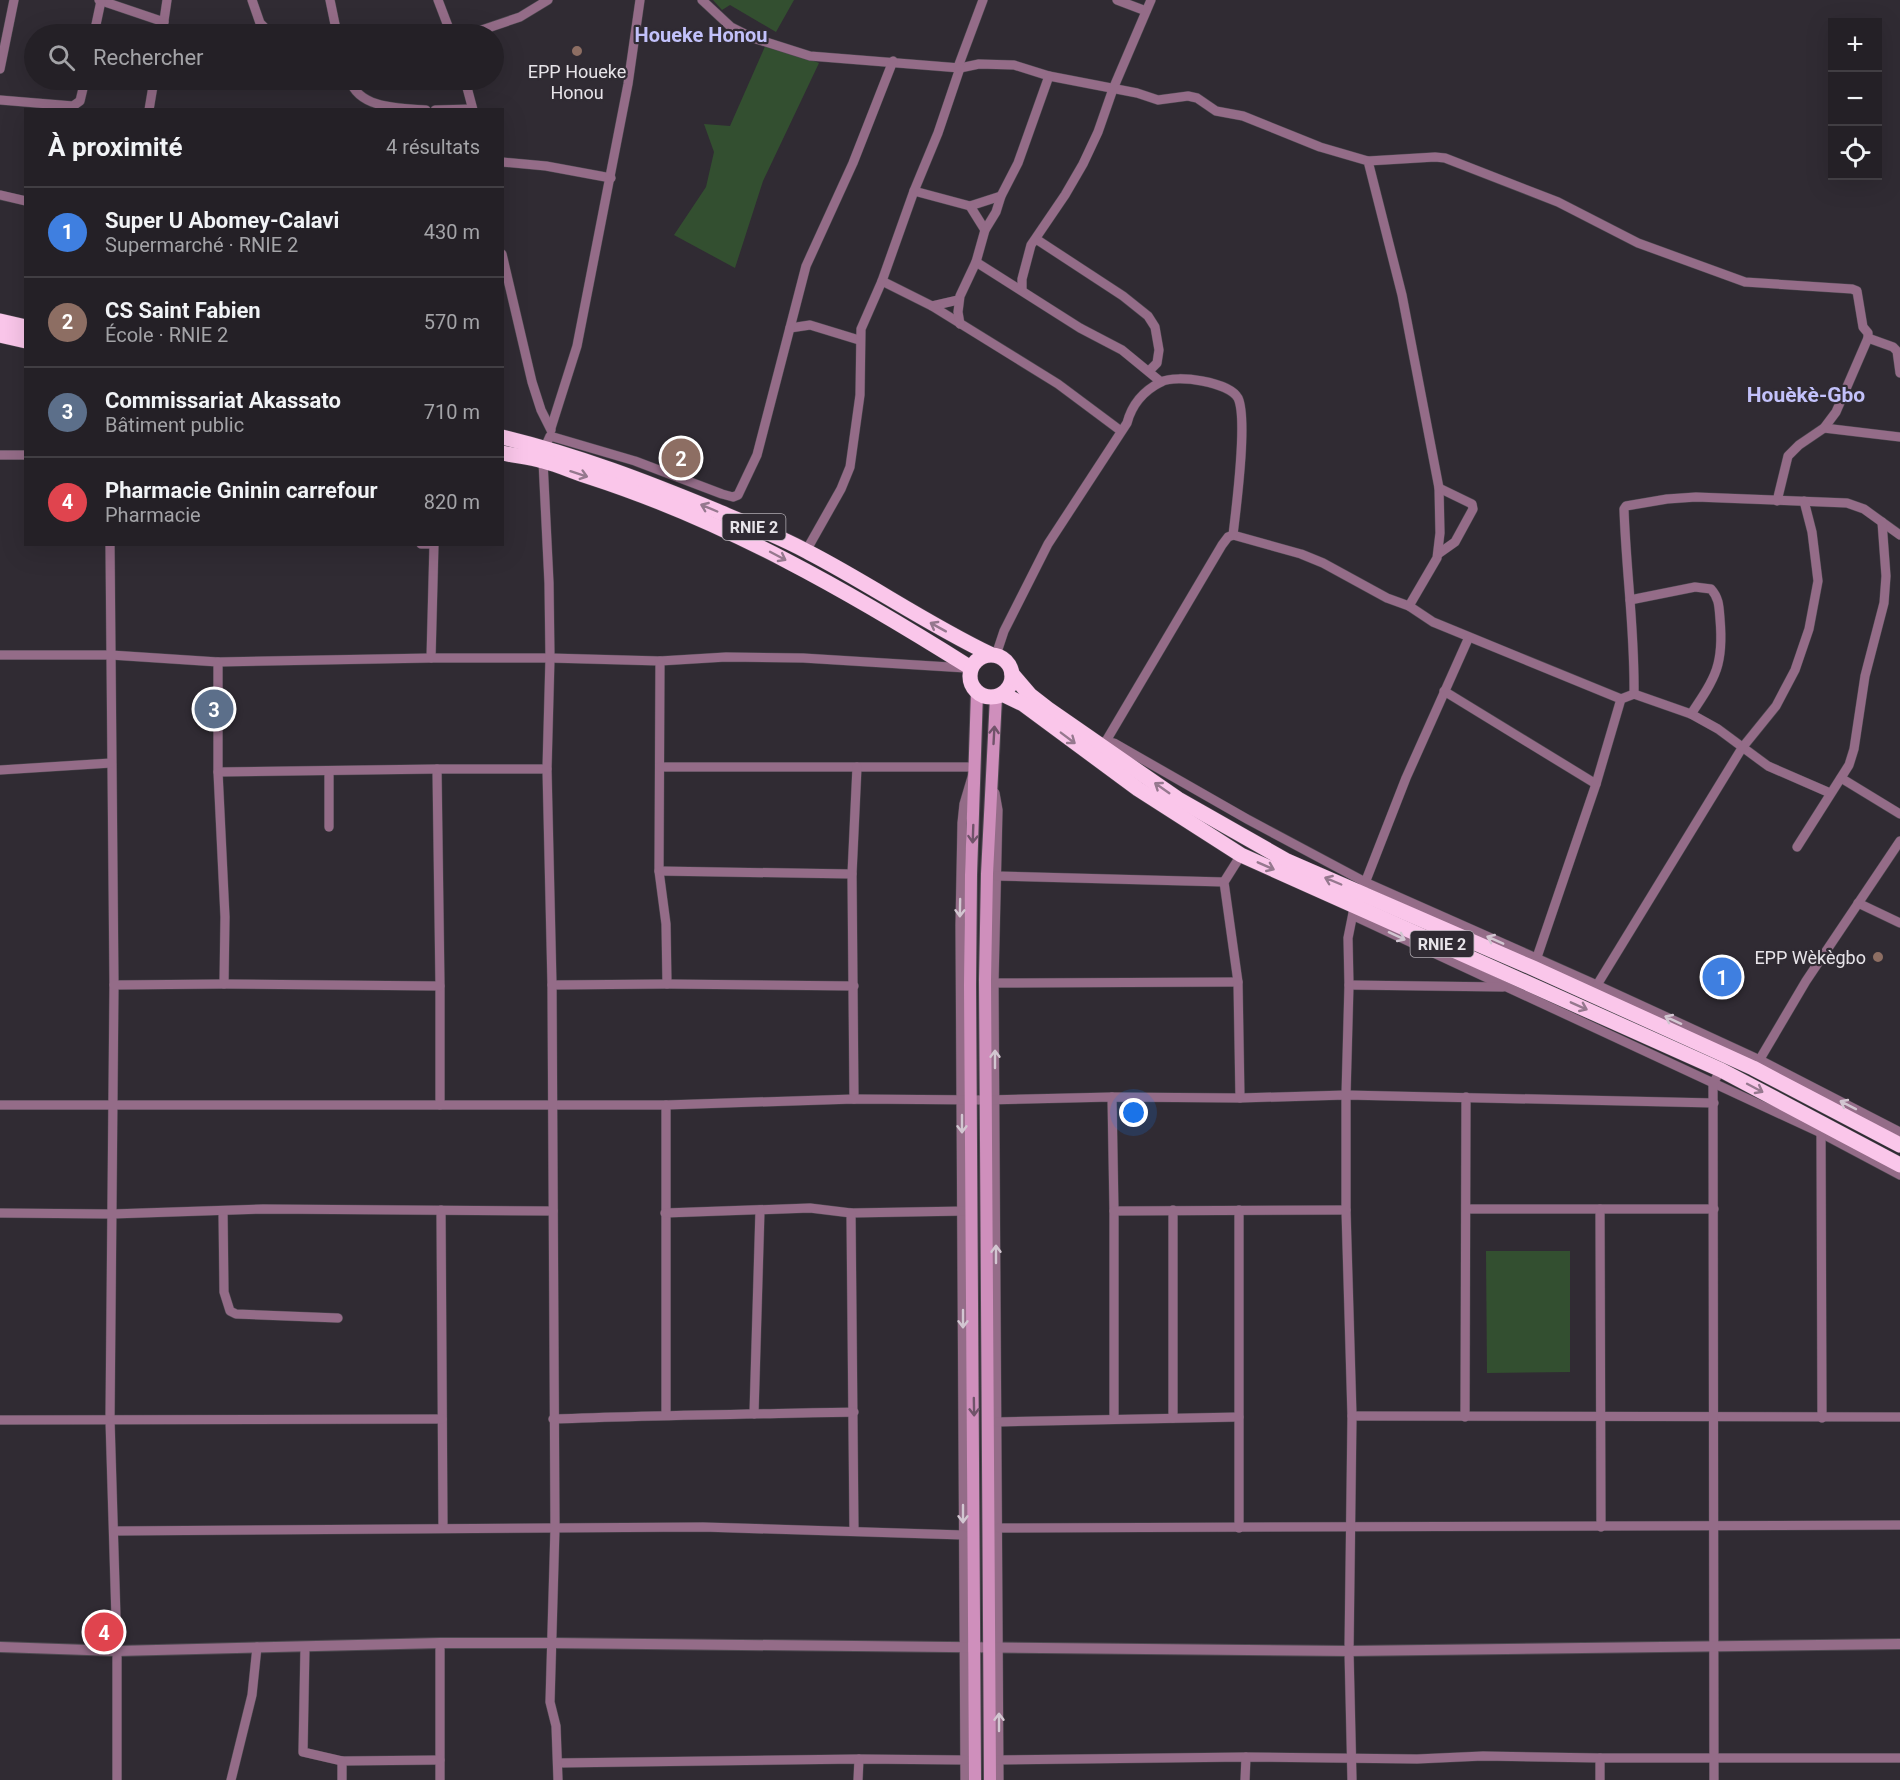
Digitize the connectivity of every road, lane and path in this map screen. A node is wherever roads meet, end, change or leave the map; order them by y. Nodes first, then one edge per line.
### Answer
1 (14, 0) edge
2 (167, 0) edge
3 (252, 0) edge
4 (330, 0) edge
5 (438, 0) edge
6 (548, 0) edge
7 (640, 0) edge
8 (702, 0) edge
9 (983, 0) edge
10 (1117, 0) edge
11 (1151, 0) edge
12 (100, 1) edge
13 (1146, 11) junction
14 (164, 22) joint
15 (96, 24) edge
16 (261, 24) edge
17 (334, 24) edge
18 (447, 24) edge
19 (499, 24) edge
20 (893, 61) junction
21 (959, 68) junction
22 (0, 69) edge
23 (1049, 76) junction
24 (1113, 89) junction
25 (83, 90) edge
26 (152, 90) edge
27 (355, 90) edge
28 (467, 90) edge
29 (0, 100) edge
30 (149, 108) edge
31 (392, 108) edge
32 (472, 108) edge
33 (1368, 161) junction
34 (504, 162) edge
35 (611, 178) junction
36 (914, 191) junction
37 (0, 195) edge
38 (1000, 196) junction
39 (24, 201) edge
40 (970, 206) junction
41 (985, 230) junction
42 (1036, 239) junction
43 (976, 262) junction
44 (504, 263) edge
45 (882, 281) junction
46 (1022, 290) junction
47 (958, 300) junction
48 (932, 306) junction
49 (0, 321) edge
50 (960, 324) junction
51 (24, 327) edge
52 (790, 328) junction
53 (0, 336) edge
54 (1868, 338) junction
55 (859, 340) junction
56 (24, 341) edge
57 (1900, 368) edge
58 (1149, 370) junction
59 (1161, 382) junction
60 (1824, 428) junction
61 (1121, 431) junction
62 (504, 437) edge
63 (1900, 437) edge
64 (547, 443) junction
65 (504, 453) edge
66 (0, 455) edge
67 (24, 455) edge
68 (1439, 488) junction
69 (1777, 501) junction
70 (1804, 501) junction
71 (1882, 522) junction
72 (1900, 534) edge
73 (1233, 535) junction
74 (110, 546) edge
75 (434, 546) edge
76 (806, 551) junction
77 (1438, 554) junction
78 (1630, 600) junction
79 (1409, 606) junction
80 (1469, 637) junction
81 (0, 655) edge
82 (111, 655) junction
83 (993, 655) junction
84 (431, 658) junction
85 (550, 658) junction
86 (660, 661) junction
87 (218, 662) junction
88 (971, 668) junction
89 (1012, 674) junction
90 (1444, 691) junction
91 (977, 692) junction
92 (1634, 694) junction
93 (999, 695) junction
94 (1621, 699) junction
95 (1691, 714) junction
96 (1102, 742) junction
97 (1742, 748) junction
98 (111, 763) junction
99 (660, 767) junction
100 (857, 767) junction
101 (975, 767) junction
102 (992, 767) junction
103 (437, 769) junction
104 (547, 769) junction
105 (0, 770) edge
106 (329, 771) junction
107 (218, 772) junction
108 (1841, 778) junction
109 (1596, 784) junction
110 (1830, 793) junction
111 (1900, 814) edge
112 (328, 827) dead end
113 (1900, 841) edge
114 (1797, 847) dead end
115 (1241, 855) junction
116 (659, 871) junction
117 (852, 874) junction
118 (996, 876) junction
119 (1224, 882) junction
120 (1358, 898) junction
121 (1858, 903) junction
122 (1900, 923) edge
123 (1535, 963) junction
124 (1239, 982) junction
125 (994, 983) junction
126 (224, 984) junction
127 (668, 984) junction
128 (1349, 984) junction
129 (114, 985) junction
130 (552, 985) junction
131 (1597, 985) junction
132 (854, 986) junction
133 (440, 987) junction
134 (1509, 987) junction
135 (1757, 1064) junction
136 (1717, 1077) junction
137 (1346, 1095) junction
138 (1112, 1097) junction
139 (1467, 1097) junction
140 (1240, 1098) junction
141 (854, 1099) junction
142 (967, 1100) junction
143 (990, 1100) junction
144 (1713, 1102) junction
145 (0, 1105) edge
146 (112, 1105) junction
147 (440, 1105) junction
148 (551, 1105) junction
149 (666, 1105) junction
150 (1900, 1132) edge
151 (1821, 1133) junction
152 (1900, 1144) edge
153 (1900, 1165) edge
154 (1900, 1175) edge
155 (1467, 1209) junction
156 (1600, 1209) junction
157 (1714, 1209) junction
158 (441, 1210) junction
159 (760, 1210) junction
160 (1173, 1210) junction
161 (1239, 1210) junction
162 (1346, 1210) junction
163 (223, 1211) junction
164 (553, 1211) junction
165 (967, 1211) junction
166 (1114, 1211) junction
167 (0, 1213) edge
168 (665, 1213) junction
169 (851, 1213) junction
170 (112, 1214) junction
171 (338, 1318) dead end
172 (854, 1412) junction
173 (666, 1414) junction
174 (754, 1414) junction
175 (1352, 1416) junction
176 (1239, 1417) junction
177 (1465, 1417) junction
178 (1900, 1417) edge
179 (1173, 1418) junction
180 (1601, 1418) junction
181 (1714, 1418) junction
182 (1822, 1418) junction
183 (442, 1419) junction
184 (553, 1419) junction
185 (1114, 1419) junction
186 (0, 1420) edge
187 (110, 1420) junction
188 (997, 1422) junction
189 (1714, 1525) junction
190 (1900, 1525) edge
191 (1350, 1527) junction
192 (1601, 1527) junction
193 (443, 1528) junction
194 (555, 1528) junction
195 (999, 1528) junction
196 (1239, 1528) junction
197 (115, 1531) junction
198 (854, 1531) junction
199 (963, 1535) junction
200 (440, 1643) junction
201 (551, 1643) junction
202 (1900, 1644) edge
203 (1714, 1646) junction
204 (0, 1647) edge
205 (257, 1647) junction
206 (305, 1647) junction
207 (969, 1647) junction
208 (994, 1648) junction
209 (117, 1651) junction
210 (1348, 1651) junction
211 (1246, 1757) junction
212 (1600, 1758) junction
213 (1900, 1758) edge
214 (859, 1759) junction
215 (1351, 1759) junction
216 (1714, 1759) junction
217 (440, 1760) junction
218 (965, 1760) junction
219 (995, 1760) junction
220 (342, 1761) junction
221 (558, 1763) junction
222 (117, 1780) edge
223 (231, 1780) edge
224 (342, 1780) edge
225 (440, 1780) edge
226 (558, 1780) edge
227 (858, 1780) edge
228 (965, 1780) edge
229 (975, 1780) edge
230 (990, 1780) edge
231 (999, 1780) edge
232 (1245, 1780) edge
233 (1352, 1780) edge
234 (1600, 1780) edge
235 (1714, 1780) edge

1 - 22 street
2 - 14 street
3 - 16 street
4 - 17 street
5 - 18 street
6 - 19 street
7 - 35 street
8 - 20 street
9 - 21 street
10 - 13 street
11 - 13 street
12 - 14 street
12 - 15 street
13 - 24 street
20 - 21 street
20 - 52 street
21 - 23 street
21 - 36 street
23 - 24 street
23 - 38 street
24 - 33 street
24 - 42 street
25 - 29 street
26 - 30 street
27 - 31 street
28 - 32 street
33 - 54 street
33 - 68 street
34 - 35 street
35 - 64 street
36 - 40 street
36 - 45 street
37 - 39 street
38 - 40 street
38 - 41 street
40 - 41 street
41 - 43 street
42 - 46 street
42 - 58 street
43 - 46 street
43 - 47 street
44 - 64 street
45 - 48 street
45 - 55 street
46 - 58 street
47 - 48 street
47 - 50 street
48 - 50 street
49 - 51 highway
50 - 61 street
52 - 55 street
52 - 64 street
53 - 56 highway
54 - 57 street
54 - 60 street
55 - 76 street
58 - 59 street
59 - 61 street
59 - 73 street
60 - 63 street
60 - 69 street
61 - 83 street
62 - 64 highway, RNIE 2 / RNIE 2
64 - 65 highway, RNIE 2 / RNIE 2
76 -> 64 highway, RNIE 2 / RNIE 2
64 - 85 street
64 -> 88 highway, RNIE 2 / RNIE 2
66 - 67 street
68 - 77 street
68 - 77 street
69 - 70 street
69 - 78 street
70 - 71 street
70 - 97 street
71 - 72 street
71 - 108 street
73 - 79 street
73 - 96 street
74 - 82 street
75 - 84 street
83 -> 76 highway, RNIE 2 / RNIE 2
77 - 79 street
78 - 92 street
78 - 95 street
79 - 80 street
80 - 90 street
80 - 94 street
81 - 82 street
82 - 87 street
82 - 98 street
83 - 88 highway
83 - 89 highway, RNIE 2 / RNIE 2
84 - 85 street
84 - 87 street
85 - 86 street
85 - 104 street
86 - 88 street
86 - 99 street
87 - 107 street
88 - 91 highway
89 - 93 highway
89 - 96 highway, RNIE 2 / RNIE 2
90 - 109 street
90 - 120 street
91 - 93 highway, RNIE 2 / RNIE 2
91 - 101 main road
92 - 94 street
92 - 95 street
102 -> 93 main road
93 -> 115 highway, RNIE 2 / RNIE 2
94 - 109 street
95 - 97 street
120 -> 96 highway, RNIE 2 / RNIE 2
97 - 110 street
97 - 131 street
98 - 105 street
98 - 129 street
99 - 100 street
99 - 116 street
100 - 101 street
100 - 117 street
101 -> 142 main road
102 - 118 street
102 - 143 main road
103 - 104 street
103 - 106 street
103 - 133 street
104 - 130 street
106 - 107 street
106 - 112 street
107 - 126 street
108 - 110 street
108 - 111 street
109 - 123 street
110 - 114 street
113 - 121 street
115 - 119 street
115 -> 120 highway, RNIE 2 / RNIE 2
116 - 117 street
116 - 127 street
117 - 132 street
118 - 119 street
118 - 125 street
119 - 124 street
123 -> 120 highway, RNIE 2 / RNIE 2
120 - 128 street
120 -> 134 street
120 -> 136 highway, RNIE 2 / RNIE 2
121 - 122 street
121 - 135 street
123 - 131 street
123 - 135 highway, RNIE 2 / RNIE 2
124 - 125 street
124 - 140 street
143 -> 125 street
126 - 129 street
126 - 133 street
127 - 130 street
127 - 132 street
128 - 134 street
128 - 137 street
129 - 146 street
130 - 148 street
135 -> 131 street
132 - 141 street
133 - 147 street
134 - 136 street
150 -> 135 street
135 - 152 highway, RNIE 2 / RNIE 2
136 - 144 street
136 - 151 street
136 -> 153 highway, RNIE 2 / RNIE 2
137 - 139 street
137 - 140 street
137 - 162 street
138 - 140 street
138 - 143 street
138 - 166 street
139 - 144 street
139 - 155 street
141 - 142 street
141 - 149 street
142 - 143 street
142 -> 165 main road
188 -> 143 street
143 - 208 main road
144 - 157 street
145 - 146 street
146 - 147 street
146 - 170 street
147 - 148 street
148 - 149 street
148 - 164 street
149 - 168 street
151 - 154 street
151 - 182 street
155 - 156 street
155 - 177 street
156 - 157 street
156 - 180 street
157 - 181 street
158 - 163 street
158 - 164 street
158 - 183 street
159 - 168 street
159 - 169 street
159 - 174 street
160 - 161 street
160 - 166 street
160 - 179 street
161 - 162 street
161 - 176 street
162 - 175 street
163 - 170 street
163 - 171 street
164 - 184 street
165 - 169 street
165 -> 199 street
165 -> 207 main road
166 - 185 street
167 - 170 street
168 - 173 street
169 - 172 street
170 - 187 street
172 - 174 street
172 - 198 street
173 - 174 street
173 - 184 street
175 - 177 street
175 - 191 street
176 - 179 street
176 - 196 street
177 - 180 street
178 - 182 street
179 - 185 street
180 - 181 street
180 - 192 street
181 - 182 street
181 - 189 street
183 - 187 street
183 - 193 street
184 - 194 street
185 - 188 street
186 - 187 street
187 - 197 street
188 - 195 street
189 - 190 street
189 - 192 street
189 - 203 street
191 - 192 street
191 - 196 street
191 - 210 street
193 - 194 street
193 - 197 street
194 - 198 street
194 - 201 street
195 - 196 street
195 - 208 street
197 - 209 street
198 - 199 street
199 - 207 street
200 - 201 street
200 - 206 street
200 - 217 street
201 - 207 street
201 - 221 street
202 - 203 street
203 - 210 street
203 - 216 street
204 - 209 street
205 - 206 street
205 - 209 street
205 - 223 street
206 - 220 street
207 - 208 street
207 - 218 street
207 - 229 main road
208 - 210 street
219 -> 208 main road
209 - 222 street
210 - 215 street
211 - 215 street
211 - 219 street
211 - 232 street
212 - 215 street
212 - 216 street
212 - 234 street
213 - 216 street
214 - 218 street
214 - 221 street
214 - 227 street
215 - 233 street
216 - 235 street
217 - 220 street
217 - 225 street
218 - 228 street
219 - 230 main road
219 - 231 street
220 - 224 street
221 - 226 street

